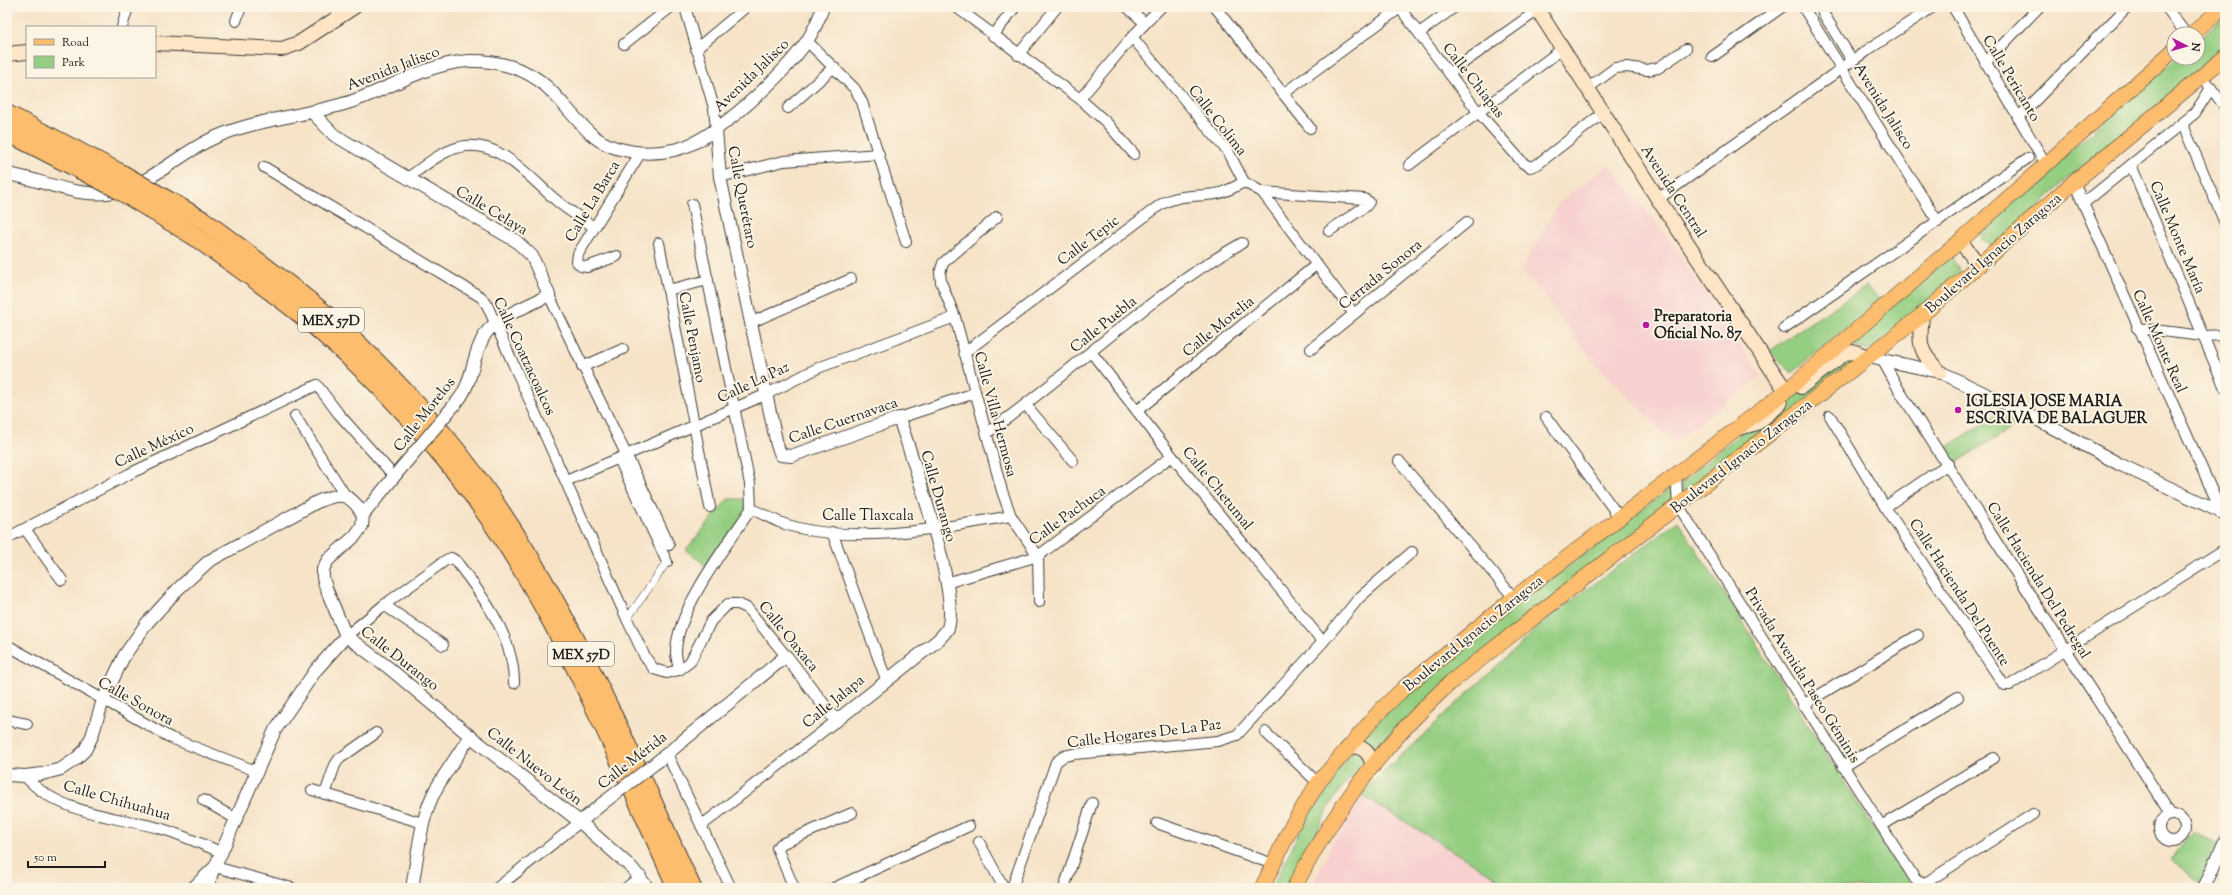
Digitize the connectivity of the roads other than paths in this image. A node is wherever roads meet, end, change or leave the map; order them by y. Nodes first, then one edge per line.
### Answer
1 (128, 7) edge
2 (241, 7) edge
3 (354, 7) edge
4 (671, 7) edge
5 (685, 7) edge
6 (746, 7) edge
7 (824, 7) edge
8 (956, 7) edge
9 (1015, 7) edge
10 (1057, 7) edge
11 (1127, 7) edge
12 (1162, 7) edge
13 (1215, 7) edge
14 (1455, 7) edge
15 (1782, 7) edge
16 (1803, 7) edge
17 (1823, 7) edge
18 (1933, 7) edge
19 (1953, 7) edge
20 (2039, 7) edge
21 (2127, 7) edge
22 (2166, 7) edge
23 (2223, 7) edge
24 (1399, 8) edge
25 (1537, 9) edge
26 (236, 21) dead end
27 (1145, 23) junction
28 (122, 26) edge
29 (2180, 26) edge
30 (2201, 26) edge
31 (1419, 34) junction
32 (993, 36) junction
33 (1132, 37) junction
34 (807, 41) junction
35 (156, 43) edge
36 (624, 44) dead end
37 (696, 49) junction
38 (1562, 49) junction
39 (1686, 49) dead end
40 (26, 52) edge
41 (7, 54) edge
42 (1018, 55) junction
43 (1712, 57) dead end
44 (2166, 57) edge
45 (2225, 57) edge
46 (1852, 60) junction
47 (1985, 63) junction
48 (834, 67) junction
49 (1840, 68) junction
50 (1449, 73) junction
51 (2207, 82) junction
52 (1588, 88) junction
53 (1283, 94) junction
54 (1080, 99) junction
55 (2225, 107) edge
56 (788, 108) dead end
57 (312, 112) junction
58 (1479, 113) junction
59 (1604, 113) junction
60 (7, 114) edge
61 (2018, 118) junction
62 (2182, 123) junction
63 (1310, 128) dead end
64 (716, 130) junction
65 (7, 132) edge
66 (641, 152) junction
67 (879, 154) junction
68 (1134, 154) dead end
69 (2028, 158) dead end
70 (2046, 164) junction
71 (2131, 164) junction
72 (1409, 165) dead end
73 (264, 167) dead end
74 (7, 168) edge
75 (7, 174) edge
76 (22, 176) junction
77 (720, 177) junction
78 (408, 178) junction
79 (1244, 182) junction
80 (2074, 183) junction
81 (1262, 192) junction
82 (1658, 199) junction
83 (2084, 203) junction
84 (692, 204) dead end
85 (997, 217) dead end
86 (1468, 222) dead end
87 (1938, 222) junction
88 (2225, 223) edge
89 (594, 227) junction
90 (1329, 231) dead end
91 (1960, 241) junction
92 (906, 242) dead end
93 (659, 243) dead end
94 (1242, 243) dead end
95 (617, 256) dead end
96 (1317, 264) junction
97 (1979, 265) junction
98 (851, 279) dead end
99 (708, 280) junction
100 (668, 290) junction
101 (549, 295) junction
102 (1354, 314) junction
103 (1922, 315) junction
104 (955, 317) junction
105 (752, 322) junction
106 (494, 324) junction
107 (1784, 328) dead end
108 (2137, 328) junction
109 (2225, 335) edge
110 (2203, 336) junction
111 (624, 349) dead end
112 (1311, 349) dead end
113 (1091, 352) junction
114 (964, 353) junction
115 (1868, 357) junction
116 (1882, 361) junction
117 (582, 367) junction
118 (1940, 372) junction
119 (2225, 388) edge
120 (1786, 391) junction
121 (975, 393) junction
122 (767, 394) junction
123 (1026, 405) junction
124 (735, 408) junction
125 (1137, 411) junction
126 (295, 416) dead end
127 (1830, 416) dead end
128 (1546, 417) dead end
129 (899, 418) junction
130 (694, 425) junction
131 (1739, 428) junction
132 (987, 433) junction
133 (1172, 456) junction
134 (624, 457) junction
135 (1073, 461) dead end
136 (1398, 461) dead end
137 (1948, 464) junction
138 (396, 475) junction
139 (1676, 476) junction
140 (566, 481) junction
141 (345, 496) junction
142 (1678, 505) junction
143 (710, 507) dead end
144 (1885, 507) junction
145 (752, 509) junction
146 (363, 515) junction
147 (2224, 515) edge
148 (1011, 516) junction
149 (1620, 518) junction
150 (26, 529) junction
151 (933, 530) junction
152 (832, 532) junction
153 (7, 538) edge
154 (669, 546) dead end
155 (2225, 549) edge
156 (1412, 552) dead end
157 (1038, 556) junction
158 (667, 562) joint
159 (323, 569) joint
160 (62, 580) dead end
161 (946, 583) junction
162 (1514, 598) junction
163 (1039, 602) dead end
164 (384, 605) junction
165 (627, 619) junction
166 (1918, 635) dead end
167 (346, 636) junction
168 (1323, 642) junction
169 (442, 645) dead end
170 (7, 646) edge
171 (2065, 651) junction
172 (786, 656) junction
173 (679, 670) junction
174 (886, 679) junction
175 (514, 683) dead end
176 (1958, 697) dead end
177 (103, 700) junction
178 (1803, 705) junction
179 (7, 720) edge
180 (836, 721) junction
181 (27, 724) dead end
182 (1265, 732) dead end
183 (376, 733) dead end
184 (470, 736) junction
185 (1346, 750) junction
186 (667, 754) junction
187 (1994, 758) dead end
188 (1373, 766) junction
189 (1843, 767) junction
190 (256, 772) junction
191 (7, 775) edge
192 (25, 776) junction
193 (1318, 783) junction
194 (312, 790) dead end
195 (325, 794) junction
196 (203, 800) dead end
197 (1092, 803) dead end
198 (852, 813) dead end
199 (2033, 814) dead end
200 (2171, 815) dead end
201 (236, 819) junction
202 (580, 822) junction
203 (423, 823) junction
204 (1157, 823) dead end
205 (701, 826) junction
206 (969, 826) dead end
207 (1882, 826) junction
208 (2225, 841) edge
209 (979, 842) dead end
210 (222, 852) junction
211 (1273, 864) junction
212 (215, 867) junction
213 (641, 876) junction
214 (2206, 887) edge
215 (193, 888) edge
216 (208, 888) edge
217 (292, 888) edge
218 (412, 888) edge
219 (497, 888) edge
220 (626, 888) edge
221 (648, 888) edge
222 (677, 888) edge
223 (692, 888) edge
224 (731, 888) edge
225 (794, 888) edge
226 (834, 888) edge
227 (1004, 888) edge
228 (1012, 888) edge
229 (1064, 888) edge
230 (1262, 888) edge
231 (1294, 888) edge

1 - 28 street
2 - 26 street
3 - 35 main road
4 - 36 street
5 - 37 street, Calle Querétaro
6 - 37 street
7 - 34 street, Avenida Jalisco
8 - 32 street
9 - 32 street
10 - 42 street
11 - 27 street
12 - 27 street
13 - 53 street
14 - 31 street
15 - 43 street
16 - 49 street, Avenida Jalisco
17 - 46 street
18 - 46 street
19 - 47 street, Calle Pericanto
20 - 47 street
21 - 61 street
22 - 29 street
23 - 30 main road
24 - 31 street, Calle Chiapas
24 - 53 street
25 - 38 main road, Avenida Central
25 - 50 street
27 - 33 street
31 - 50 street, Calle Chiapas
32 - 42 street
33 - 54 street
33 - 79 street, Calle Colima
34 - 48 street
34 - 64 street, Avenida Jalisco
37 - 64 street, Calle Querétaro
38 - 52 main road, Avenida Central
38 - 58 street
39 - 52 street
40 - 41 main road
42 - 54 street
44 - 70 main road, Boulevard Ignacio Zaragoza
45 - 51 main road, Boulevard Ignacio Zaragoza
46 - 49 street
47 - 61 street, Calle Pericanto
48 - 56 street
48 - 67 street
49 - 82 street
49 - 87 street, Avenida Jalisco
50 - 58 street, Calle Chiapas
51 - 55 street
51 - 62 street
51 - 80 main road, Boulevard Ignacio Zaragoza
52 - 59 main road, Avenida Central
53 - 63 street
54 - 68 street
57 - 66 street, Avenida Jalisco
57 - 76 street, Avenida Jalisco
57 - 78 street, Calle Celaya
58 - 59 street, Calle Chiapas
58 - 72 street
59 - 82 main road, Avenida Central
60 - 223 highway, MEX 57D, bridge
61 - 70 street, Calle Pericanto
62 - 71 street
62 - 88 street
64 - 66 street, Avenida Jalisco
64 - 77 street, Calle Querétaro
65 - 222 highway, MEX 57D, bridge
66 - 89 street, Calle La Barca
67 - 77 street
67 - 92 street
69 - 87 street
70 - 91 main road, Boulevard Ignacio Zaragoza
71 - 83 street
71 - 110 street, Calle Monte María
73 - 106 street, Calle Coatzacoalcos
74 - 76 street, Avenida Jalisco
75 - 76 street, Avenida Jalisco
77 - 105 street, Calle Querétaro
78 - 89 street
78 - 101 street, Calle Celaya
79 - 81 street
79 - 114 street, Calle Tepic
80 - 83 street, Calle Monte Real
80 - 97 main road, Boulevard Ignacio Zaragoza
81 - 90 street
81 - 96 street
82 - 120 main road, Avenida Central
83 - 108 street, Calle Monte Real
84 - 99 street
85 - 104 street, Calle Villa Hermosa
86 - 102 street, Cerrada Sonora
87 - 107 street
89 - 95 street, Calle La Barca
91 - 97 main road
91 - 120 main road, Boulevard Ignacio Zaragoza
93 - 100 street, Calle Penjamo
94 - 113 street, Calle Puebla
96 - 102 street
96 - 125 street, Calle Morelia
97 - 103 main road, Boulevard Ignacio Zaragoza
98 - 105 street
99 - 100 street
99 - 124 street
100 - 130 street, Calle Penjamo
101 - 106 street
101 - 117 street, Calle Celaya
102 - 112 street, Cerrada Sonora
103 - 115 main road, Boulevard Ignacio Zaragoza
103 - 118 main road
104 - 114 street, Calle Villa Hermosa
104 - 122 street, Calle La Paz
105 - 122 street, Calle Querétaro
106 - 138 street, Calle Morelos, bridge
106 - 140 street, Calle Coatzacoalcos
108 - 110 street
108 - 147 street, Calle Monte Real
109 - 110 street
110 - 119 street, Calle Monte María
111 - 117 street
113 - 123 street, Calle Puebla
113 - 125 street, Calle Chetumal
114 - 121 street, Calle Villa Hermosa
115 - 116 street
115 - 131 main road
115 - 142 main road, Boulevard Ignacio Zaragoza
116 - 118 street
116 - 137 street, Calle Hacienda Del Pedregal
117 - 134 street, Calle Celaya
118 - 147 street
120 - 131 main road, Boulevard Ignacio Zaragoza
121 - 129 street, Calle Cuernavaca
121 - 132 street, Calle Villa Hermosa
122 - 124 street, Calle La Paz
122 - 129 street, Calle Cuernavaca
123 - 132 street, Calle Puebla
123 - 135 street
124 - 130 street, Calle La Paz
124 - 145 street
125 - 133 street, Calle Chetumal
126 - 141 street
127 - 144 street, Calle Hacienda Del Puente
128 - 149 street
129 - 151 street, Calle Durango
130 - 134 street, Calle La Paz
130 - 143 street, Calle Penjamo
131 - 139 main road, Boulevard Ignacio Zaragoza
132 - 148 street, Calle Villa Hermosa
133 - 157 street, Calle Pachuca
133 - 168 street, Calle Chetumal
134 - 140 street, Calle La Paz
134 - 154 street
134 - 158 street
136 - 162 street
137 - 144 street
137 - 171 street, Calle Hacienda Del Pedregal
138 - 146 street, Calle Morelos
138 - 150 street, Calle México
139 - 142 street, Privada Avenida Paseo Géminis
139 - 149 main road, Boulevard Ignacio Zaragoza
140 - 165 street, Calle Coatzacoalcos
141 - 146 street
141 - 177 street
142 - 178 street, Privada Avenida Paseo Géminis
142 - 188 main road, Boulevard Ignacio Zaragoza
144 - 171 street, Calle Hacienda Del Puente
145 - 152 street, Calle Tlaxcala
145 - 173 street
146 - 159 street, Calle Morelos
148 - 151 street, Calle Tlaxcala
148 - 157 street, Calle Villa Hermosa
149 - 162 main road, Boulevard Ignacio Zaragoza
150 - 153 street, Calle México
150 - 160 street
151 - 152 street, Calle Tlaxcala
151 - 161 street, Calle Durango
152 - 174 street
155 - 171 street, Calle Hacienda Del Puente
156 - 168 street, Calle Hogares De La Paz
157 - 161 street, Calle Pachuca
157 - 163 street
158 - 165 street
159 - 167 street, Calle Durango
161 - 174 street, Calle Jalapa
162 - 185 main road, Boulevard Ignacio Zaragoza
164 - 167 street
164 - 169 street
164 - 175 street
165 - 173 street, Calle Coatzacoalcos
166 - 178 street
167 - 184 street, Calle Durango
167 - 190 street
168 - 228 street, Calle Hogares De La Paz
170 - 177 street, Calle Sonora
171 - 200 street, Calle Hacienda Del Pedregal
172 - 173 street, Calle Oaxaca
172 - 180 street, Calle Oaxaca
172 - 186 street, Calle Mérida
174 - 180 street, Calle Jalapa
176 - 189 street
177 - 190 street, Calle Sonora
177 - 192 street
178 - 189 street, Privada Avenida Paseo Géminis
179 - 181 street
180 - 205 street, Calle Jalapa
182 - 193 street
183 - 195 street
184 - 202 street, Calle Nuevo León
184 - 203 street
185 - 188 main road
185 - 193 main road, Boulevard Ignacio Zaragoza
186 - 202 street, Calle Mérida, bridge
186 - 205 street
187 - 207 street
188 - 231 main road, Boulevard Ignacio Zaragoza
189 - 207 street, Privada Avenida Paseo Géminis
190 - 201 street
191 - 192 street
192 - 210 street, Calle Chihuahua
193 - 211 main road, Boulevard Ignacio Zaragoza
194 - 195 street
195 - 203 street
196 - 201 street
197 - 229 street
198 - 225 street
199 - 207 street, Privada Avenida Paseo Géminis
201 - 210 street
202 - 213 street, Calle Nuevo León
202 - 219 street, Calle Mérida
203 - 218 street
204 - 211 street
205 - 224 street
206 - 226 street
208 - 214 street
209 - 227 street
210 - 212 street
211 - 230 main road, Boulevard Ignacio Zaragoza
212 - 215 street
212 - 216 street
212 - 217 street
213 - 220 street
213 - 221 street, Calle Nuevo León

